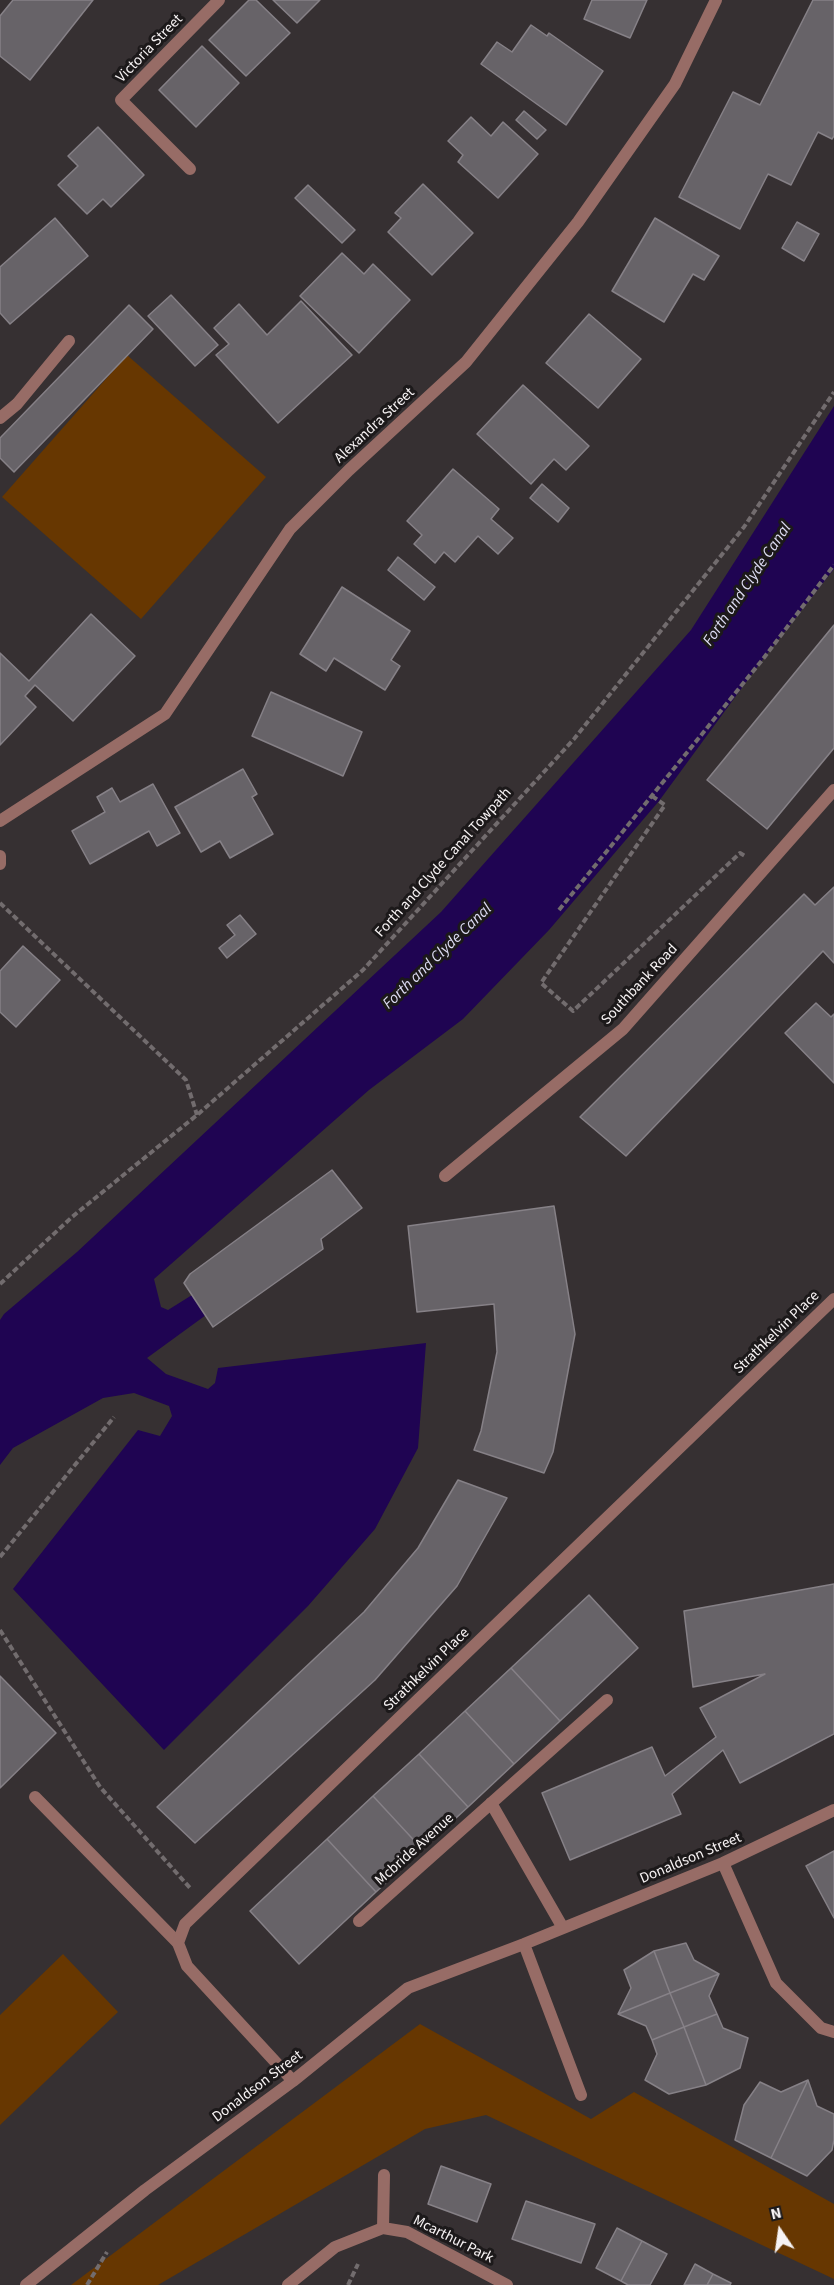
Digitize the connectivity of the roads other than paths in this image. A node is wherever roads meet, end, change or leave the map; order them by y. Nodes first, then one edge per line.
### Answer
1 (219, 0) edge
2 (716, 0) edge
3 (190, 169) dead end
4 (69, 341) dead end
5 (0, 418) edge
6 (834, 790) edge
7 (0, 821) edge
8 (0, 856) edge
9 (0, 864) edge
10 (445, 1176) dead end
11 (834, 1299) edge
12 (607, 1700) dead end
13 (35, 1797) dead end
14 (491, 1803) junction
15 (834, 1810) edge
16 (723, 1863) junction
17 (359, 1921) dead end
18 (562, 1928) junction
19 (178, 1943) junction
20 (524, 1944) junction
21 (834, 2032) edge
22 (293, 2081) junction
23 (581, 2095) dead end
24 (384, 2175) dead end
25 (383, 2228) junction
26 (26, 2285) edge
27 (288, 2285) edge
28 (507, 2285) edge

1 - 3 street, Victoria Street
2 - 7 street, Alexandra Street
4 - 5 street
6 - 10 street, Southbank Road
8 - 9 street
11 - 19 street, Strathkelvin Place
12 - 14 street, Mcbride Avenue
13 - 19 street
14 - 17 street, Mcbride Avenue
14 - 18 street
15 - 16 street, Donaldson Street
16 - 18 street, Donaldson Street
16 - 21 street
18 - 20 street, Donaldson Street
19 - 22 street
20 - 22 street, Donaldson Street
20 - 23 street
22 - 26 street, Donaldson Street
24 - 25 street
25 - 27 street
25 - 28 street, Mcarthur Park

